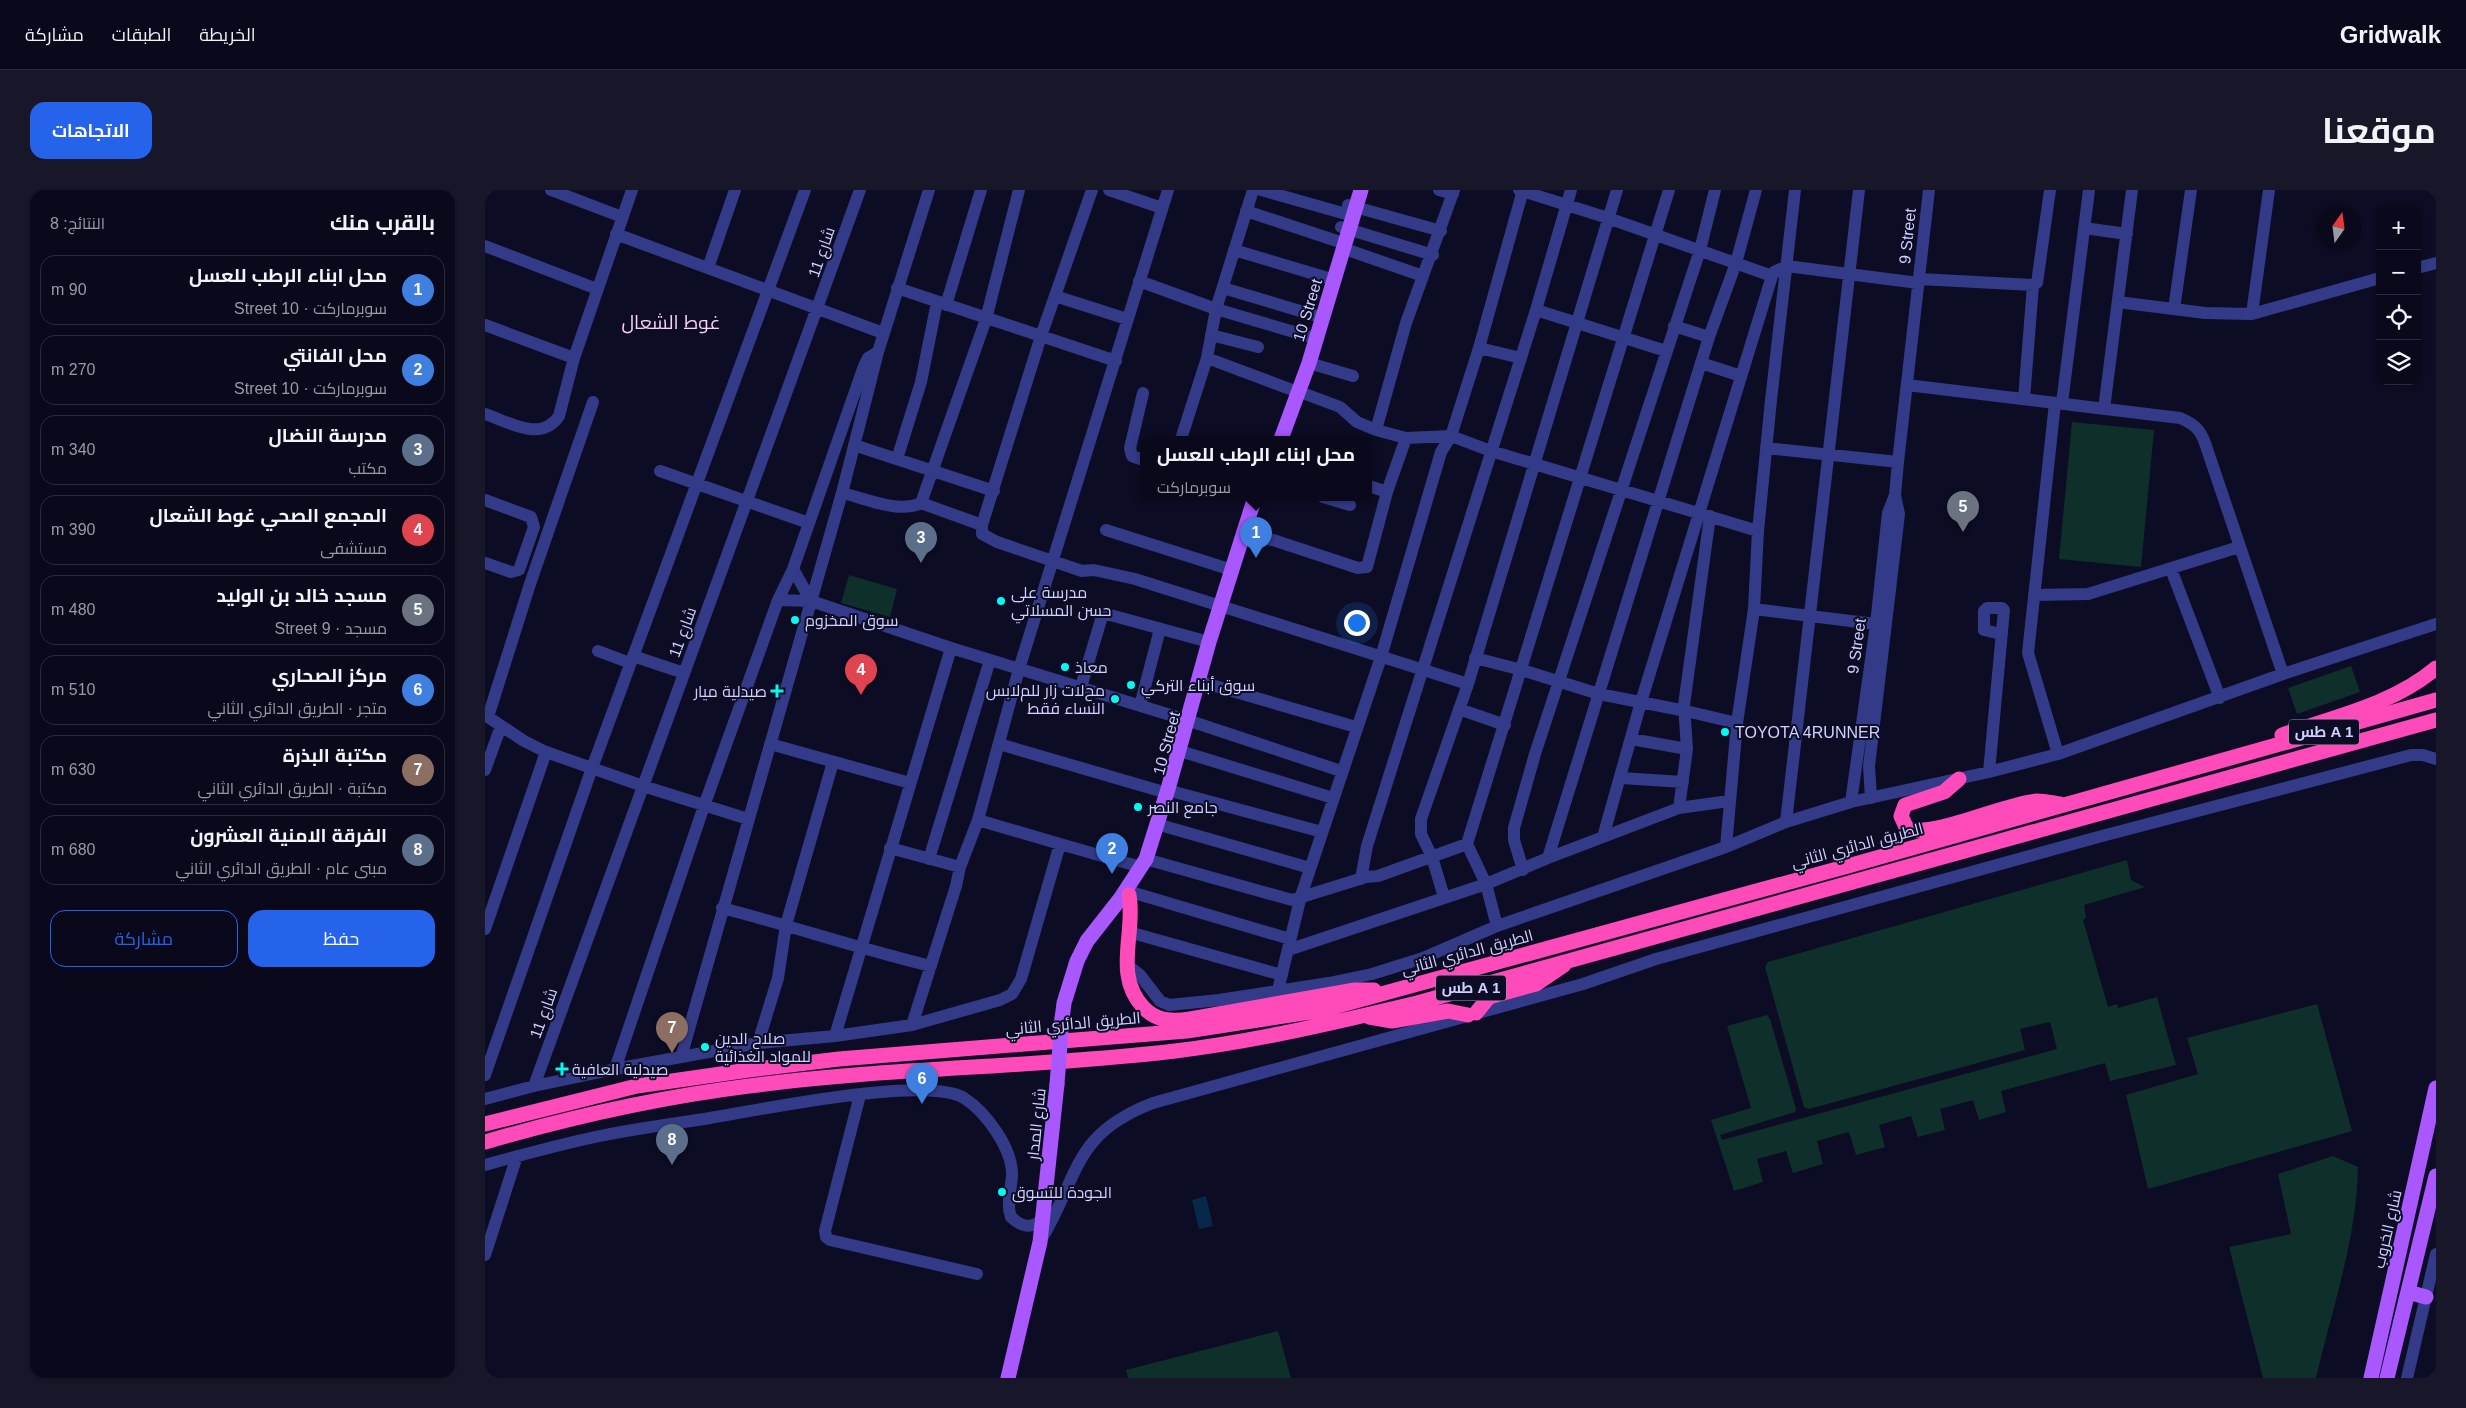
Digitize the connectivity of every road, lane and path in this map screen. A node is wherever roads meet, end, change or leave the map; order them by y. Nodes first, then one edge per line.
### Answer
1 (551, 190) edge
2 (632, 190) edge
3 (735, 190) edge
4 (805, 190) edge
5 (860, 190) edge
6 (929, 190) edge
7 (981, 190) edge
8 (1019, 190) edge
9 (1092, 190) edge
10 (1109, 190) edge
11 (1168, 190) edge
12 (1253, 190) edge
13 (1261, 190) edge
14 (1353, 190) edge
15 (1361, 190) edge
16 (1439, 190) edge
17 (1521, 190) edge
18 (1571, 190) edge
19 (1617, 190) edge
20 (1669, 190) edge
21 (1715, 190) edge
22 (1756, 190) edge
23 (1795, 190) edge
24 (1859, 190) edge
25 (1929, 190) edge
26 (2050, 190) edge
27 (2089, 190) edge
28 (2132, 190) edge
29 (2191, 190) edge
30 (2269, 190) edge
31 (1453, 192) edge
32 (1567, 205) junction
33 (1162, 208) junction
34 (1246, 211) junction
35 (622, 217) junction
36 (1608, 218) junction
37 (1346, 225) junction
38 (2084, 228) junction
39 (1441, 231) junction
40 (616, 234) junction
41 (2127, 234) junction
42 (1656, 235) junction
43 (485, 246) edge
44 (1234, 250) junction
45 (1700, 250) junction
46 (1433, 255) junction
47 (1736, 263) junction
48 (2436, 263) edge
49 (1787, 266) junction
50 (2421, 267) edge
51 (708, 268) junction
52 (1423, 276) junction
53 (1772, 276) junction
54 (1849, 276) junction
55 (1328, 278) junction
56 (2376, 279) edge
57 (1139, 281) junction
58 (1919, 281) junction
59 (2033, 285) junction
60 (897, 288) junction
61 (1223, 288) junction
62 (597, 289) junction
63 (768, 291) junction
64 (1055, 296) junction
65 (2118, 302) junction
66 (941, 303) junction
67 (819, 308) junction
68 (1216, 309) junction
69 (2174, 309) junction
70 (1537, 310) junction
71 (2252, 314) junction
72 (1317, 316) junction
73 (986, 319) junction
74 (1127, 319) junction
75 (1576, 321) junction
76 (485, 325) edge
77 (1674, 326) junction
78 (883, 334) junction
79 (1211, 335) junction
80 (1041, 336) junction
81 (1622, 336) junction
82 (1709, 337) junction
83 (1311, 338) junction
84 (1258, 347) dead end
85 (1479, 348) junction
86 (1666, 351) junction
87 (878, 352) junction
88 (574, 358) junction
89 (1207, 358) junction
90 (1521, 358) junction
91 (1115, 361) junction
92 (1309, 363) junction
93 (1701, 364) junction
94 (1353, 376) dead end
95 (1741, 376) junction
96 (1907, 385) junction
97 (1297, 392) junction
98 (1143, 393) dead end
99 (2024, 399) junction
100 (593, 402) dead end
101 (2058, 403) junction
102 (2105, 409) junction
103 (485, 414) edge
104 (1376, 430) junction
105 (1182, 436) edge
106 (1276, 436) edge
107 (1282, 436) edge
108 (1451, 436) junction
109 (1406, 438) junction
110 (854, 445) junction
111 (1766, 448) junction
112 (1491, 451) junction
113 (1828, 455) junction
114 (897, 459) junction
115 (1140, 459) edge
116 (1534, 462) junction
117 (1898, 462) junction
118 (933, 470) junction
119 (660, 471) dead end
120 (1579, 477) junction
121 (695, 483) junction
122 (1372, 487) edge
123 (1622, 490) junction
124 (994, 491) junction
125 (1387, 492) junction
126 (842, 493) junction
127 (485, 500) edge
128 (747, 501) junction
129 (1254, 501) edge
130 (1259, 501) edge
131 (1338, 501) edge
132 (1658, 501) junction
133 (921, 503) junction
134 (1350, 504) dead end
135 (1704, 515) junction
136 (809, 523) junction
137 (982, 525) junction
138 (1106, 530) dead end
139 (1758, 531) junction
140 (1245, 536) junction
141 (2239, 547) junction
142 (1052, 562) junction
143 (485, 563) edge
144 (793, 569) junction
145 (2171, 569) junction
146 (1232, 570) junction
147 (2034, 595) junction
148 (778, 600) junction
149 (811, 601) junction
150 (1223, 607) junction
151 (1753, 609) junction
152 (1809, 616) junction
153 (2436, 624) edge
154 (1881, 625) junction
155 (1161, 629) junction
156 (2001, 634) dead end
157 (1209, 642) junction
158 (951, 648) junction
159 (598, 651) dead end
160 (1381, 657) junction
161 (1475, 658) junction
162 (631, 659) junction
163 (990, 660) junction
164 (2436, 668) edge
165 (1019, 669) junction
166 (1423, 670) junction
167 (1523, 670) junction
168 (684, 674) junction
169 (2283, 674) junction
170 (1201, 682) junction
171 (1559, 683) junction
172 (1467, 684) junction
173 (1081, 687) junction
174 (1599, 694) junction
175 (2220, 698) junction
176 (2436, 700) edge
177 (1641, 702) junction
178 (1139, 706) junction
179 (1459, 708) junction
180 (1686, 711) junction
181 (486, 716) edge
182 (2436, 720) edge
183 (1188, 721) junction
184 (1737, 724) junction
185 (1505, 725) junction
186 (501, 726) junction
187 (1356, 726) junction
188 (1631, 739) junction
189 (770, 744) junction
190 (999, 744) junction
191 (1687, 749) junction
192 (1180, 751) junction
193 (546, 752) junction
194 (2058, 754) junction
195 (2436, 759) edge
196 (833, 762) junction
197 (2212, 764) junction
198 (592, 768) junction
199 (485, 770) edge
200 (1341, 771) junction
201 (1989, 772) junction
202 (1621, 778) junction
203 (1959, 779) junction
204 (1683, 782) junction
205 (910, 783) junction
206 (643, 786) junction
207 (1169, 792) junction
208 (1333, 798) junction
209 (1871, 798) junction
210 (1729, 801) junction
211 (1851, 802) junction
212 (2067, 805) junction
213 (704, 806) junction
214 (1679, 808) junction
215 (748, 819) junction
216 (978, 820) junction
217 (1786, 822) junction
218 (1160, 825) junction
219 (1322, 832) junction
220 (1603, 837) junction
221 (1060, 844) junction
222 (1467, 844) junction
223 (1726, 847) junction
224 (890, 848) junction
225 (1432, 858) junction
226 (1548, 858) junction
227 (929, 859) junction
228 (1145, 864) junction
229 (960, 867) junction
230 (1310, 868) junction
231 (1523, 870) junction
232 (1361, 879) junction
233 (1486, 884) junction
234 (1130, 893) junction
235 (1301, 896) junction
236 (1444, 897) junction
237 (722, 908) junction
238 (786, 925) junction
239 (1497, 926) junction
240 (485, 928) edge
241 (1129, 932) junction
242 (1289, 945) junction
243 (860, 949) junction
244 (1570, 960) junction
245 (1077, 961) junction
246 (1126, 964) junction
247 (931, 966) junction
248 (1281, 976) junction
249 (1398, 989) junction
250 (1278, 990) junction
251 (1472, 1014) junction
252 (1363, 1016) junction
253 (912, 1025) junction
254 (835, 1036) junction
255 (758, 1043) junction
256 (681, 1057) junction
257 (615, 1069) junction
258 (485, 1075) edge
259 (534, 1086) junction
260 (2436, 1088) edge
261 (860, 1095) junction
262 (485, 1099) edge
263 (485, 1124) edge
264 (485, 1142) edge
265 (517, 1156) junction
266 (485, 1164) edge
267 (2436, 1176) edge
268 (1042, 1220) junction
269 (1040, 1242) junction
270 (2436, 1254) edge
271 (485, 1255) edge
272 (977, 1274) dead end
273 (2408, 1292) junction
274 (2426, 1297) junction
275 (1008, 1378) edge
276 (2371, 1378) edge
277 (2387, 1378) edge
278 (2407, 1378) edge

1 - 35 street
2 - 35 street
3 - 51 street
4 - 63 street
5 - 67 street, شارع 11
6 - 60 street
7 - 66 street
8 - 73 street
9 - 64 street
10 - 33 street
11 - 33 street
12 - 34 street
13 - 37 street
14 - 37 main road, 10 Street
15 - 37 main road, 10 Street
16 - 31 street
17 - 32 street
17 - 85 street
18 - 32 street
19 - 36 street
20 - 42 street
21 - 45 street
22 - 47 street
23 - 49 street
24 - 54 street
25 - 58 street, 9 Street
26 - 59 street
27 - 38 street
28 - 41 street
29 - 69 street
30 - 71 street
31 - 39 street
32 - 36 street
32 - 70 street
33 - 57 street
34 - 37 street
34 - 44 street
35 - 40 street
36 - 42 street
36 - 75 street
37 - 39 street
37 - 46 street
37 - 52 street
37 - 55 main road, 10 Street
37 - 92 main road, 10 Street
38 - 41 street
38 - 101 street
39 - 46 street
40 - 51 street
40 - 62 street
41 - 65 street
42 - 45 street
42 - 81 street
43 - 62 street
44 - 55 street
44 - 61 street
45 - 47 street
45 - 77 street
46 - 52 street
47 - 53 street
47 - 82 street
48 - 50 street
49 - 53 street
49 - 54 street
49 - 111 street
51 - 63 street
52 - 104 street
53 - 95 street
54 - 58 street
54 - 113 street
55 - 72 main road, 10 Street
56 - 71 street
57 - 68 street
57 - 74 street
58 - 59 street
58 - 96 street, 9 Street
59 - 99 street
60 - 66 street
60 - 78 street
61 - 68 street
61 - 72 street
62 - 88 street
63 - 67 street
63 - 121 street
64 - 74 street
64 - 80 street
65 - 69 street
65 - 102 street
66 - 73 street
66 - 114 street
67 - 78 street
67 - 128 street, شارع 11
68 - 79 street
68 - 83 street
69 - 71 street
70 - 75 street
70 - 90 street
72 - 83 main road, 10 Street
73 - 80 street
73 - 118 street
74 - 91 street
75 - 81 street
75 - 116 street
76 - 88 street
77 - 82 street
77 - 86 street
78 - 87 street
79 - 84 street
79 - 89 street
80 - 91 street
80 - 124 street
81 - 86 street
81 - 120 street
82 - 93 street
83 - 97 main road, 10 Street
85 - 90 street
85 - 108 street
86 - 123 street
87 - 110 street
87 - 136 street
88 - 103 street
89 - 97 street
89 - 105 street
90 - 112 street
91 - 142 street
92 - 94 street
92 - 97 main road, 10 Street
93 - 95 street
93 - 132 street
95 - 135 street
96 - 99 street
96 - 117 street, 9 Street
97 - 104 street
97 - 106 main road, 10 Street
97 - 107 main road, 10 Street
98 - 115 street
99 - 101 street
100 - 181 street
101 - 102 street
101 - 147 street
102 - 141 street
104 - 109 street
108 - 109 street
108 - 112 street
108 - 160 street
109 - 125 street
110 - 114 street
110 - 126 street
111 - 113 street
111 - 139 street
112 - 116 street
112 - 166 street
113 - 117 street
113 - 152 street
114 - 118 street
116 - 120 street
116 - 161 street
117 - 154 street, 9 Street
118 - 124 street
118 - 133 street
119 - 121 street
120 - 123 street
120 - 167 street
121 - 128 street
121 - 162 street
122 - 125 street
123 - 132 street
123 - 171 street
124 - 137 street
125 - 140 street
126 - 133 street
126 - 149 street
127 - 143 street
128 - 136 street
128 - 168 street, شارع 11
129 - 140 main road, 10 Street
130 - 140 main road, 10 Street
131 - 134 street
132 - 135 street
132 - 174 street
133 - 137 street
135 - 139 street
135 - 177 street
135 - 180 street
136 - 144 street
137 - 142 street
138 - 146 street
139 - 151 street
140 - 146 main road, 10 Street
140 - 150 main road, 10 Street
141 - 145 street
141 - 169 street
142 - 150 street
142 - 165 street
144 - 148 street
144 - 149 street
145 - 147 street
145 - 175 street
146 - 150 main road, 10 Street
147 - 194 street
148 - 149 street
148 - 213 street
149 - 158 street
149 - 189 street
150 - 157 main road, 10 Street
150 - 160 street
150 - 170 main road, 10 Street
151 - 152 street
151 - 184 street
152 - 154 street
152 - 217 street
153 - 169 street
154 - 209 street, 9 Street
154 - 211 street, 9 Street
155 - 157 street
155 - 173 street
155 - 178 street
156 - 201 street
157 - 183 main road, 10 Street
158 - 163 street
158 - 205 street
159 - 162 street
160 - 166 street
160 - 187 street
161 - 167 street
161 - 172 street
162 - 168 street
162 - 198 street
163 - 165 street
163 - 227 street
164 - 197 highway
165 - 173 street
165 - 190 street
166 - 172 street
166 - 232 street
167 - 171 street
167 - 185 street
168 - 206 street, شارع 11
169 - 175 street
170 - 183 main road, 10 Street
170 - 187 street
171 - 174 street
171 - 231 street
172 - 179 street
173 - 178 street
174 - 177 street
174 - 226 street
175 - 194 street
176 - 197 highway, الطريق الدائري الثاني / طس A 1
177 - 180 street
177 - 188 street
178 - 183 street
179 - 185 street
179 - 225 street
180 - 184 street
180 - 191 street
181 - 186 street
182 - 244 highway, طس A 1
183 - 192 main road, 10 Street
183 - 200 street
183 - 207 main road, 10 Street
184 - 210 street
185 - 222 street
186 - 193 street
186 - 199 street
187 - 200 street
188 - 191 street
188 - 202 street
189 - 196 street
189 - 215 street
190 - 207 street
190 - 216 street
191 - 204 street
192 - 207 main road, 10 Street
192 - 208 street
193 - 198 street
193 - 240 street
194 - 201 street
195 - 251 street
196 - 205 street
196 - 238 street
197 - 212 highway, الطريق الدائري الثاني / طس A 1
198 - 206 street
198 - 258 street
200 - 208 street
201 - 203 street
202 - 204 street
202 - 220 street
203 - 209 street
203 - 212 highway
204 - 214 street
205 - 224 street
206 - 213 street
206 - 259 street, شارع 11
207 - 218 main road, 10 Street
207 - 219 street
207 - 228 main road, 10 Street
208 - 219 street
209 - 211 street
210 - 214 street
210 - 223 street
211 - 217 street
212 - 249 highway, الطريق الدائري الثاني / طس A 1
213 - 215 street
213 - 257 street
214 - 220 street
215 - 237 street
216 - 221 street
216 - 229 street
217 - 223 street
218 - 228 main road, 10 Street
218 - 230 street
219 - 230 street
220 - 226 street
221 - 228 street
221 - 253 street
222 - 225 street
222 - 233 street
223 - 239 street
224 - 227 street
224 - 243 street
225 - 232 street
225 - 236 street
226 - 231 street
227 - 229 street
228 - 234 main road, 10 Street
228 - 235 street
228 - 245 main road, 10 Street
229 - 247 street
230 - 235 street
231 - 233 street
232 - 235 street
233 - 236 street
233 - 239 street
234 - 241 highway
234 - 242 street
234 - 245 main road, 10 Street
235 - 242 street
236 - 242 street
237 - 238 street
237 - 256 street
238 - 243 street
238 - 255 street
239 - 250 street
241 - 246 highway
241 - 248 street
242 - 248 street
243 - 247 street
243 - 254 street
244 - 251 highway
244 - 252 highway, طس A 1
245 - 268 main road, شارع المدار, bridge
246 - 249 highway
246 - 250 street
247 - 253 street
248 - 250 street
249 - 263 highway, الطريق الدائري الثاني / طس A 1
251 - 252 highway
251 - 269 street
252 - 264 highway, طس A 1
253 - 254 street
254 - 255 street
255 - 256 street
256 - 257 street
257 - 259 street
259 - 262 street
260 - 276 main road, شارع الخروب
261 - 265 street
261 - 268 street
261 - 272 street
265 - 266 street
265 - 271 street
267 - 273 main road
268 - 269 main road, شارع المدار
269 - 275 main road, شارع المدار
270 - 274 street
273 - 274 main road
273 - 277 main road
274 - 278 street

